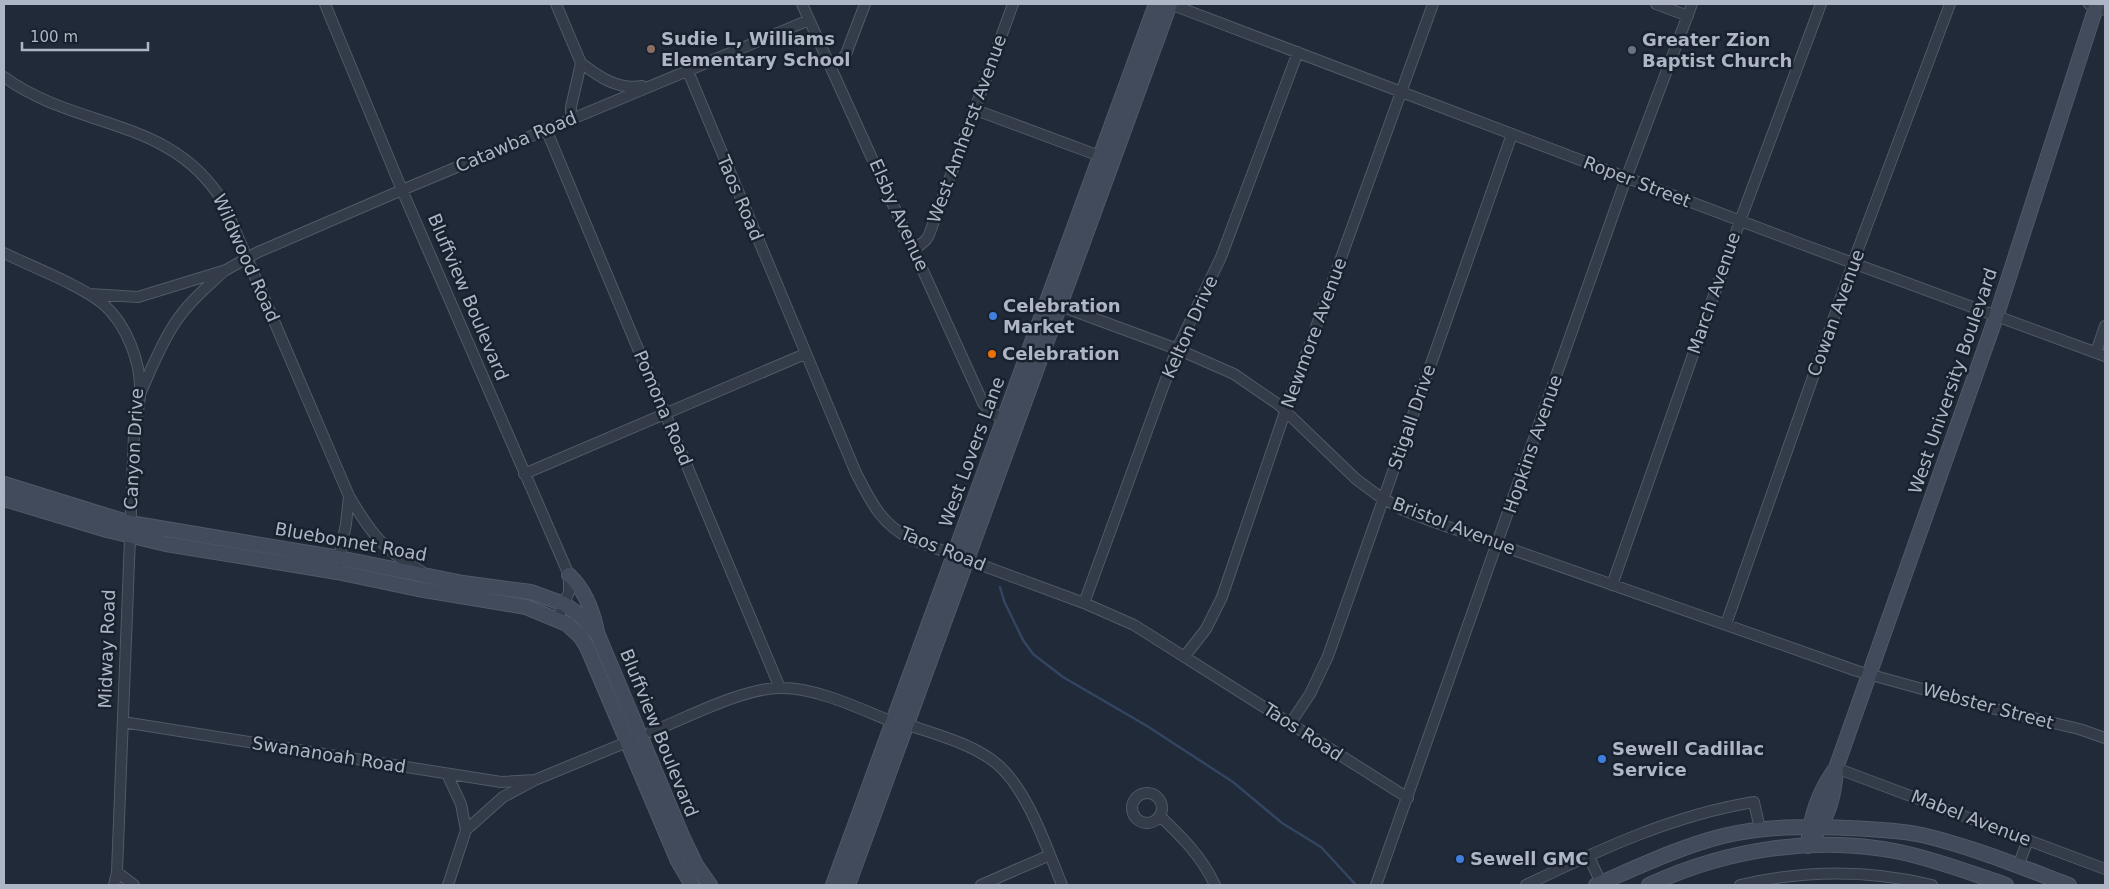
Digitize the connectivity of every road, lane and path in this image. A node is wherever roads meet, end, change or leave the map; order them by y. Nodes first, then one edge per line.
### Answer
1 (325, 4) edge
2 (556, 4) edge
3 (802, 4) edge
4 (865, 4) edge
5 (1012, 4) edge
6 (1156, 4) edge
7 (1170, 4) edge
8 (1432, 4) edge
9 (1656, 4) edge
10 (1692, 4) edge
11 (1821, 4) edge
12 (1950, 4) edge
13 (2097, 6) edge
14 (1688, 16) junction
15 (809, 20) junction
16 (1298, 52) junction
17 (581, 63) junction
18 (830, 65) junction
19 (687, 70) junction
20 (4, 77) edge
21 (653, 85) junction
22 (1400, 91) junction
23 (973, 110) junction
24 (571, 118) junction
25 (546, 129) junction
26 (1512, 134) junction
27 (1107, 158) junction
28 (1627, 177) junction
29 (402, 190) junction
30 (1740, 221) junction
31 (915, 249) junction
32 (4, 253) edge
33 (247, 258) junction
34 (1854, 263) junction
35 (226, 270) junction
36 (90, 294) junction
37 (1054, 303) junction
38 (1996, 317) junction
39 (2105, 326) edge
40 (1177, 349) junction
41 (805, 354) junction
42 (2101, 354) edge
43 (140, 395) junction
44 (1286, 411) junction
45 (666, 414) junction
46 (1010, 420) junction
47 (524, 474) junction
48 (4, 484) edge
49 (349, 496) junction
50 (4, 499) edge
51 (1383, 499) junction
52 (346, 524) junction
53 (367, 527) junction
54 (130, 529) junction
55 (1498, 544) junction
56 (960, 557) junction
57 (339, 558) junction
58 (336, 572) junction
59 (569, 575) junction
60 (429, 576) junction
61 (1612, 585) junction
62 (1084, 603) junction
63 (564, 604) junction
64 (558, 618) junction
65 (1726, 624) junction
66 (598, 635) junction
67 (1185, 656) junction
68 (1869, 674) junction
69 (780, 688) junction
70 (123, 722) junction
71 (899, 723) junction
72 (1290, 724) junction
73 (639, 737) junction
74 (2105, 738) edge
75 (1836, 768) junction
76 (447, 774) junction
77 (535, 780) junction
78 (1408, 798) junction
79 (1160, 816) dead end
80 (1815, 826) junction
81 (1760, 829) junction
82 (466, 830) junction
83 (2028, 840) junction
84 (1808, 846) junction
85 (1050, 855) junction
86 (1589, 857) junction
87 (2018, 866) junction
88 (2105, 869) edge
89 (117, 872) junction
90 (1599, 884) edge
91 (114, 885) edge
92 (134, 885) edge
93 (448, 885) edge
94 (692, 885) edge
95 (710, 885) edge
96 (833, 885) edge
97 (848, 885) edge
98 (981, 885) edge
99 (1062, 885) edge
100 (1215, 885) edge
101 (1376, 885) edge
102 (1526, 885) edge
103 (1649, 885) edge
104 (1740, 885) edge
105 (1932, 885) edge
106 (2006, 885) edge
107 (2069, 885) edge

1 - 29 street, Bluffview Boulevard
2 - 17 street
3 - 15 street, Elsby Avenue
4 - 18 street
5 - 23 street, West Amherst Avenue
6 - 27 main road, West Lovers Lane
7 - 16 street, Roper Street
7 - 27 main road, West Lovers Lane
8 - 22 street, Newmore Avenue
9 - 14 street
10 - 14 street, Hopkins Avenue
11 - 30 street, March Avenue
12 - 34 street, Cowan Avenue
13 - 38 main road, West University Boulevard
14 - 28 street, Hopkins Avenue
15 - 18 street, Elsby Avenue
15 - 19 street, Catawba Road
16 - 22 street, Roper Street
16 - 40 street, Kelton Drive
17 - 21 street
17 - 24 street
18 - 31 street, Elsby Avenue
19 - 21 street, Catawba Road
19 - 41 street, Taos Road
20 - 33 street, Wildwood Road
21 - 24 street, Catawba Road
22 - 26 street, Roper Street
22 - 44 street, Newmore Avenue
23 - 27 street
23 - 31 street, West Amherst Avenue
24 - 25 street, Catawba Road
25 - 29 street, Catawba Road
25 - 45 street, Pomona Road
26 - 28 street, Roper Street
26 - 51 street, Stigall Drive
27 - 37 main road, West Lovers Lane
28 - 30 street, Roper Street
28 - 55 street, Hopkins Avenue
29 - 33 street, Catawba Road
29 - 47 street, Bluffview Boulevard
30 - 34 street, Roper Street
30 - 61 street, March Avenue
31 - 46 street, Elsby Avenue
32 - 36 street, Canyon Drive
33 - 35 street, Catawba Road
33 - 49 street, Wildwood Road
34 - 38 street, Roper Street
34 - 65 street, Cowan Avenue
35 - 36 street, Catawba Road
35 - 43 street, Catawba Road
36 - 43 street, Canyon Drive
37 - 40 street, Bristol Avenue
37 - 46 main road, West Lovers Lane
38 - 42 street, Roper Street
38 - 68 main road, West University Boulevard
39 - 42 street
40 - 44 street, Bristol Avenue
40 - 62 street, Kelton Drive
41 - 45 street
41 - 56 street, Taos Road
43 - 54 street, Canyon Drive
44 - 51 street, Bristol Avenue
44 - 67 street, Newmore Avenue
45 - 47 street
45 - 69 street, Pomona Road
46 - 56 main road, West Lovers Lane
47 - 59 street, Bluffview Boulevard
48 - 54 main road
49 - 52 street, Wildwood Road
49 - 53 street, Wildwood Road
50 - 54 main road
51 - 55 street, Bristol Avenue
51 - 72 street, Stigall Drive
52 - 53 street
52 - 57 street, Wildwood Road
53 - 60 street, Wildwood Road
54 - 57 main road, Bluebonnet Road
54 - 58 main road, Bluebonnet Road
54 - 70 street, Midway Road
55 - 61 street, Bristol Avenue
55 - 78 street, Hopkins Avenue
56 - 62 street, Taos Road
56 - 71 main road, West Lovers Lane
57 - 58 street, Wildwood Road
57 - 60 main road, Bluebonnet Road
58 - 64 main road, Bluebonnet Road
59 - 63 street
59 - 66 main road
60 - 63 main road, Bluebonnet Road
61 - 65 street, Bristol Avenue
62 - 67 street, Taos Road
63 - 64 street
63 - 66 main road, Bluffview Boulevard
64 - 73 main road, Bluffview Boulevard
65 - 68 street, Bristol Avenue
66 - 73 main road, Bluffview Boulevard
67 - 72 street, Taos Road
68 - 74 street, Webster Street
68 - 75 main road, West University Boulevard
69 - 71 street
69 - 73 street
70 - 76 street, Swananoah Road
70 - 89 street, Midway Road
71 - 85 street
71 - 96 main road, West Lovers Lane
71 - 97 main road, West Lovers Lane
72 - 78 street, Taos Road
73 - 77 street
73 - 94 main road, Bluffview Boulevard
73 - 95 main road, Bluffview Boulevard
75 - 80 main road, West University Boulevard
75 - 83 street, Mabel Avenue
76 - 77 street, Swananoah Road
76 - 82 street
77 - 82 street
78 - 101 street, Hopkins Avenue
79 - 100 street
80 - 81 main road
80 - 84 main road, West University Boulevard
80 - 87 main road
81 - 86 street
81 - 90 main road
82 - 93 street
83 - 87 street
83 - 88 street, Mabel Avenue
84 - 103 main road
84 - 106 main road
85 - 98 street
85 - 99 street
86 - 90 street
86 - 102 street
87 - 107 main road
89 - 91 street, Midway Road
89 - 92 street
104 - 105 street

